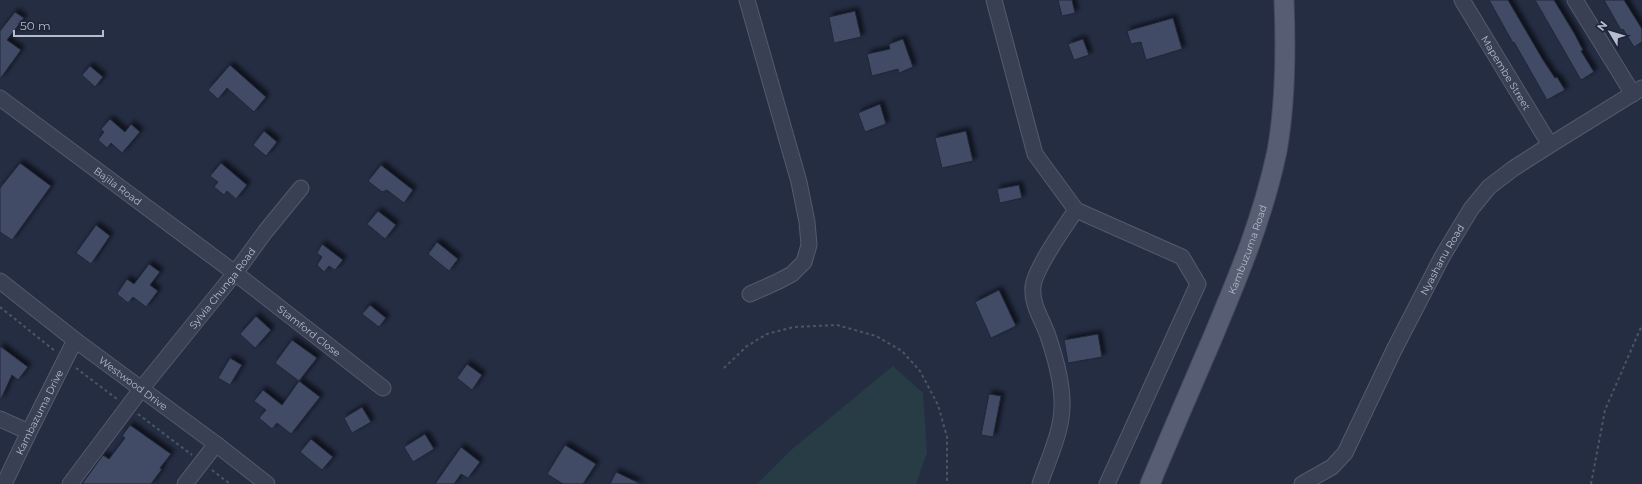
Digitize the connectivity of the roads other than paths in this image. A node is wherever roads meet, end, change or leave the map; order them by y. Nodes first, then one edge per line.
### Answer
1 (747, 0) edge
2 (994, 0) edge
3 (1284, 0) edge
4 (1462, 0) edge
5 (1576, 0) edge
6 (1637, 91) edge
7 (0, 98) edge
8 (1550, 144) junction
9 (301, 188) dead end
10 (1076, 210) junction
11 (235, 273) junction
12 (0, 281) edge
13 (750, 294) dead end
14 (76, 340) junction
15 (142, 388) junction
16 (383, 388) dead end
17 (0, 419) edge
18 (29, 432) junction
19 (216, 444) junction
20 (4, 484) edge
21 (70, 484) edge
22 (185, 484) edge
23 (267, 484) edge
24 (1040, 484) edge
25 (1108, 484) edge
26 (1150, 484) edge
27 (1302, 484) edge

1 - 13 street
2 - 10 street
3 - 26 main road, Kambuzuma Road
4 - 8 street, Mapembe Street
5 - 6 street
6 - 8 street, Nyashanu Road
7 - 11 street, Bajila Road
8 - 27 street, Nyashanu Road
9 - 11 street, Sylvia Chunga Road
10 - 24 street
10 - 25 street
11 - 15 street, Sylvia Chunga Road
11 - 16 street, Stamford Close
12 - 14 street, Westwood Drive
14 - 15 street, Westwood Drive
14 - 18 street, Kambazuma Drive
15 - 19 street, Westwood Drive
15 - 21 street, Sylvia Chunga Road
17 - 18 street
18 - 20 street, Kambazuma Drive
19 - 22 street
19 - 23 street, Westwood Drive

